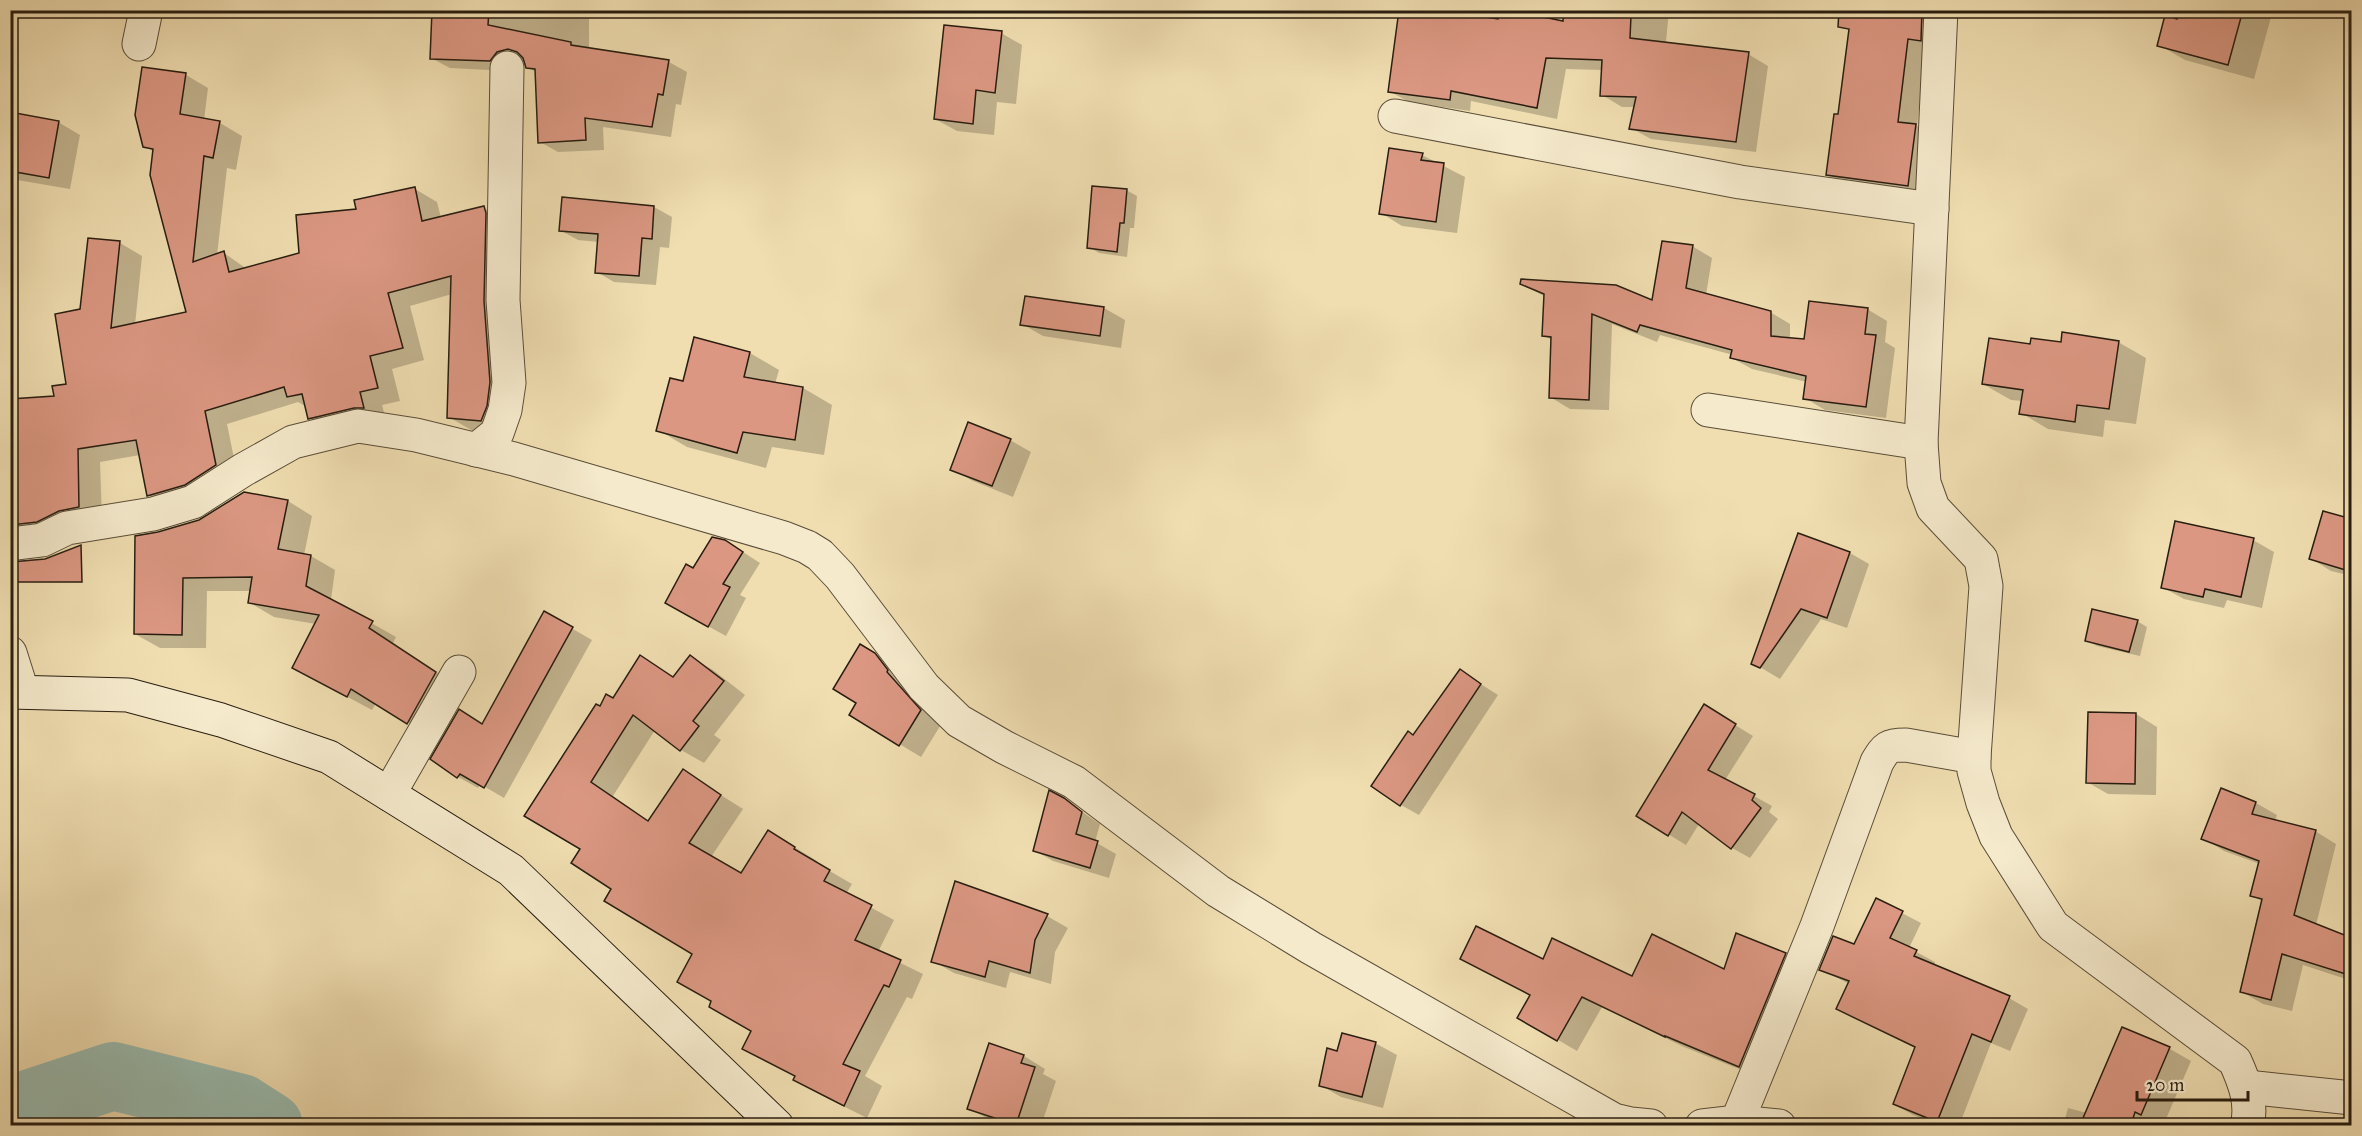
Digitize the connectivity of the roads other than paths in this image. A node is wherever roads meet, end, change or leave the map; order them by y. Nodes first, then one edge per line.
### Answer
1 (146, 10) edge
2 (1941, 10) edge
3 (139, 44) dead end
4 (507, 68) dead end
5 (1395, 116) dead end
6 (1932, 209) junction
7 (1708, 410) dead end
8 (1921, 443) junction
9 (476, 450) junction
10 (10, 544) edge
11 (10, 653) edge
12 (459, 672) dead end
13 (16, 691) edge
14 (1974, 757) junction
15 (389, 794) junction
16 (2247, 1087) junction
17 (2352, 1098) edge
18 (1737, 1122) junction
19 (777, 1125) edge
20 (1651, 1125) edge
21 (1702, 1125) edge
22 (1779, 1125) edge
23 (2247, 1125) edge

1 - 3 street
2 - 6 street
4 - 9 street
5 - 6 street
6 - 8 street
7 - 8 street
8 - 14 street
9 - 10 street
9 - 20 street
11 - 13 street
12 - 15 street
13 - 15 street
14 - 16 street
14 - 18 street
15 - 19 street
16 - 17 street
16 - 23 street
18 - 21 street
18 - 22 street

